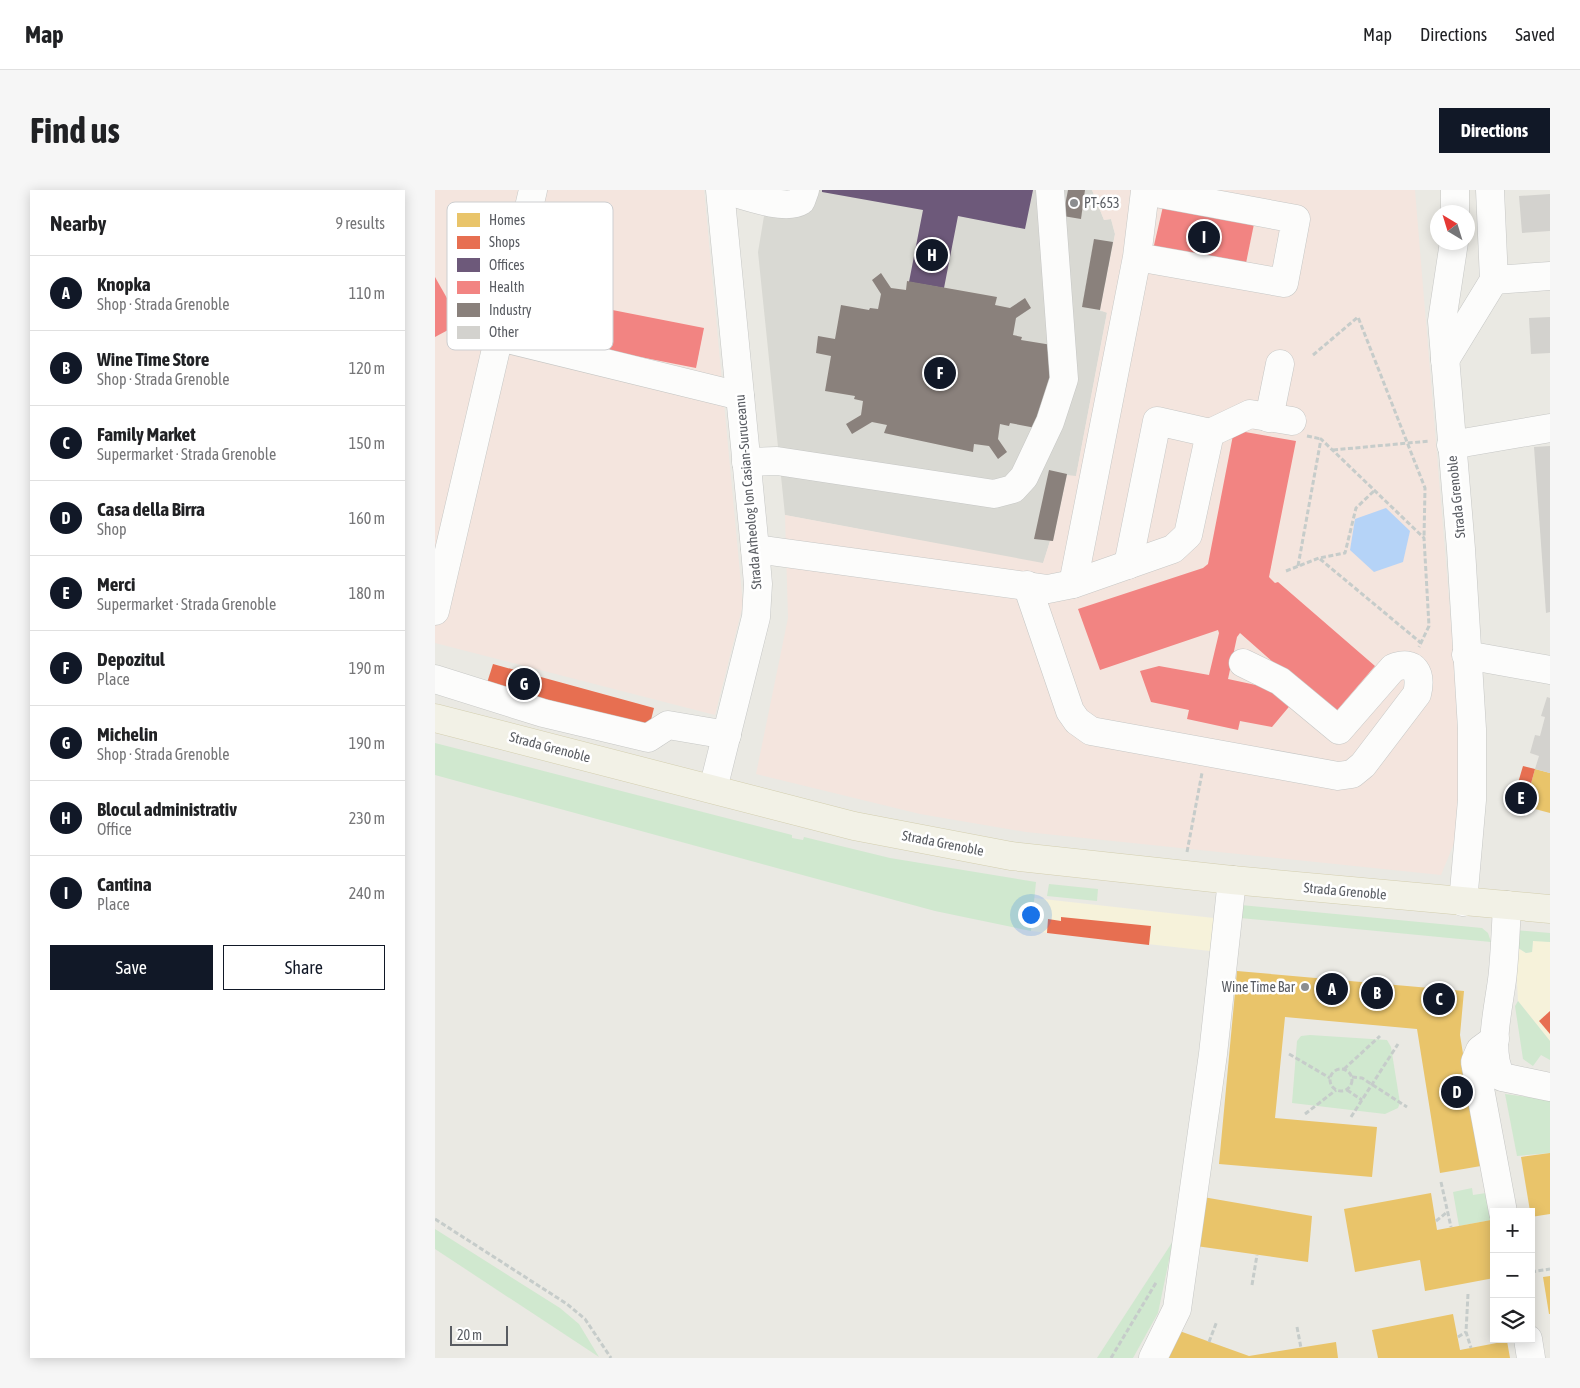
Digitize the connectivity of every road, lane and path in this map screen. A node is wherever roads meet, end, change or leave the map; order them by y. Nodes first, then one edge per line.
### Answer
1 (720, 190) edge
2 (725, 190) edge
3 (805, 190) edge
4 (1050, 190) edge
5 (1455, 190) edge
6 (1490, 190) edge
7 (1455, 205) edge
8 (1454, 250) edge
9 (1137, 257) junction
10 (1550, 276) edge
11 (1494, 280) junction
12 (496, 350) edge
13 (552, 350) edge
14 (1313, 355) dead end
15 (1445, 360) junction
16 (1280, 364) dead end
17 (740, 396) junction
18 (1550, 428) edge
19 (1210, 433) junction
20 (1442, 443) junction
21 (1409, 444) junction
22 (1333, 450) junction
23 (746, 462) junction
24 (1375, 490) junction
25 (1424, 538) junction
26 (755, 548) junction
27 (1319, 558) junction
28 (1128, 565) junction
29 (1298, 566) junction
30 (440, 570) edge
31 (1287, 571) dead end
32 (1073, 584) junction
33 (1027, 586) junction
34 (435, 610) edge
35 (1416, 655) junction
36 (1466, 655) junction
37 (1243, 663) dead end
38 (1550, 670) edge
39 (435, 679) edge
40 (435, 718) edge
41 (565, 718) junction
42 (727, 735) junction
43 (556, 748) junction
44 (1206, 752) junction
45 (713, 789) junction
46 (1186, 856) dead end
47 (1232, 880) junction
48 (1463, 902) junction
49 (1507, 905) junction
50 (1550, 910) edge
51 (1380, 1036) dead end
52 (1495, 1039) junction
53 (1398, 1044) dead end
54 (1289, 1054) dead end
55 (1344, 1069) junction
56 (1352, 1077) junction
57 (1330, 1078) junction
58 (1372, 1084) junction
59 (1550, 1087) edge
60 (1336, 1090) junction
61 (1347, 1090) junction
62 (1362, 1100) junction
63 (1407, 1107) dead end
64 (1305, 1114) dead end
65 (1351, 1117) dead end
66 (1441, 1182) dead end
67 (1502, 1208) edge
68 (1446, 1214) junction
69 (435, 1219) edge
70 (1436, 1221) dead end
71 (1451, 1227) dead end
72 (1257, 1255) dead end
73 (1550, 1269) edge
74 (1535, 1271) edge
75 (1159, 1278) dead end
76 (1252, 1285) dead end
77 (1468, 1294) dead end
78 (1217, 1321) dead end
79 (1297, 1327) dead end
80 (1466, 1332) junction
81 (1458, 1338) dead end
82 (1209, 1342) dead end
83 (1529, 1343) edge
84 (1301, 1348) dead end
85 (1471, 1348) dead end
86 (611, 1358) edge
87 (1111, 1358) edge
88 (1153, 1358) edge
89 (1531, 1358) edge

1 - 17 street, Strada Arheolog Ion Casian-Suruceanu
2 - 3 street
4 - 23 street
5 - 7 street
6 - 11 street
8 - 15 street, Strada Grenoble
9 - 9 street
9 - 32 street
10 - 11 street
11 - 15 street
12 - 30 street
13 - 17 street
14 - 21 path
15 - 20 street, Strada Grenoble
16 - 19 street
17 - 23 street, Strada Arheolog Ion Casian-Suruceanu
18 - 20 street
19 - 28 street
19 - 28 street
20 - 21 path
20 - 36 street, Strada Grenoble
21 - 22 path
21 - 25 path
22 - 24 path
22 - 29 path
23 - 26 street, Strada Arheolog Ion Casian-Suruceanu
24 - 25 path
24 - 27 path
25 - 35 path
26 - 33 street
26 - 42 street, Strada Arheolog Ion Casian-Suruceanu
27 - 29 path
27 - 35 path
28 - 32 street
29 - 31 path
30 - 34 street
32 - 33 street
33 - 44 street
35 - 37 street
35 - 44 street
36 - 38 street
36 - 48 street, Strada Grenoble
39 - 41 street
40 - 43 main road, Strada Grenoble
41 - 42 street
41 - 43 street
42 - 45 street, Strada Arheolog Ion Casian-Suruceanu
43 - 45 main road, Strada Grenoble
44 - 46 path
45 - 47 main road, Strada Grenoble
47 - 48 main road, Strada Grenoble
47 - 88 street
48 - 49 main road, Strada Grenoble
49 - 50 main road, Strada Grenoble
49 - 52 street
51 - 55 path
52 - 59 street
52 - 67 street
53 - 58 path
54 - 57 path
55 - 56 path
55 - 57 path
56 - 58 path
56 - 61 path
57 - 60 path
58 - 62 path
58 - 63 path
60 - 61 path
60 - 64 path
61 - 62 path
62 - 65 path
66 - 68 path
68 - 70 path
68 - 71 path
69 - 86 path
72 - 76 path
73 - 74 path
75 - 87 path
77 - 80 path
78 - 82 path
79 - 84 path
80 - 81 path
80 - 85 path
83 - 89 street

